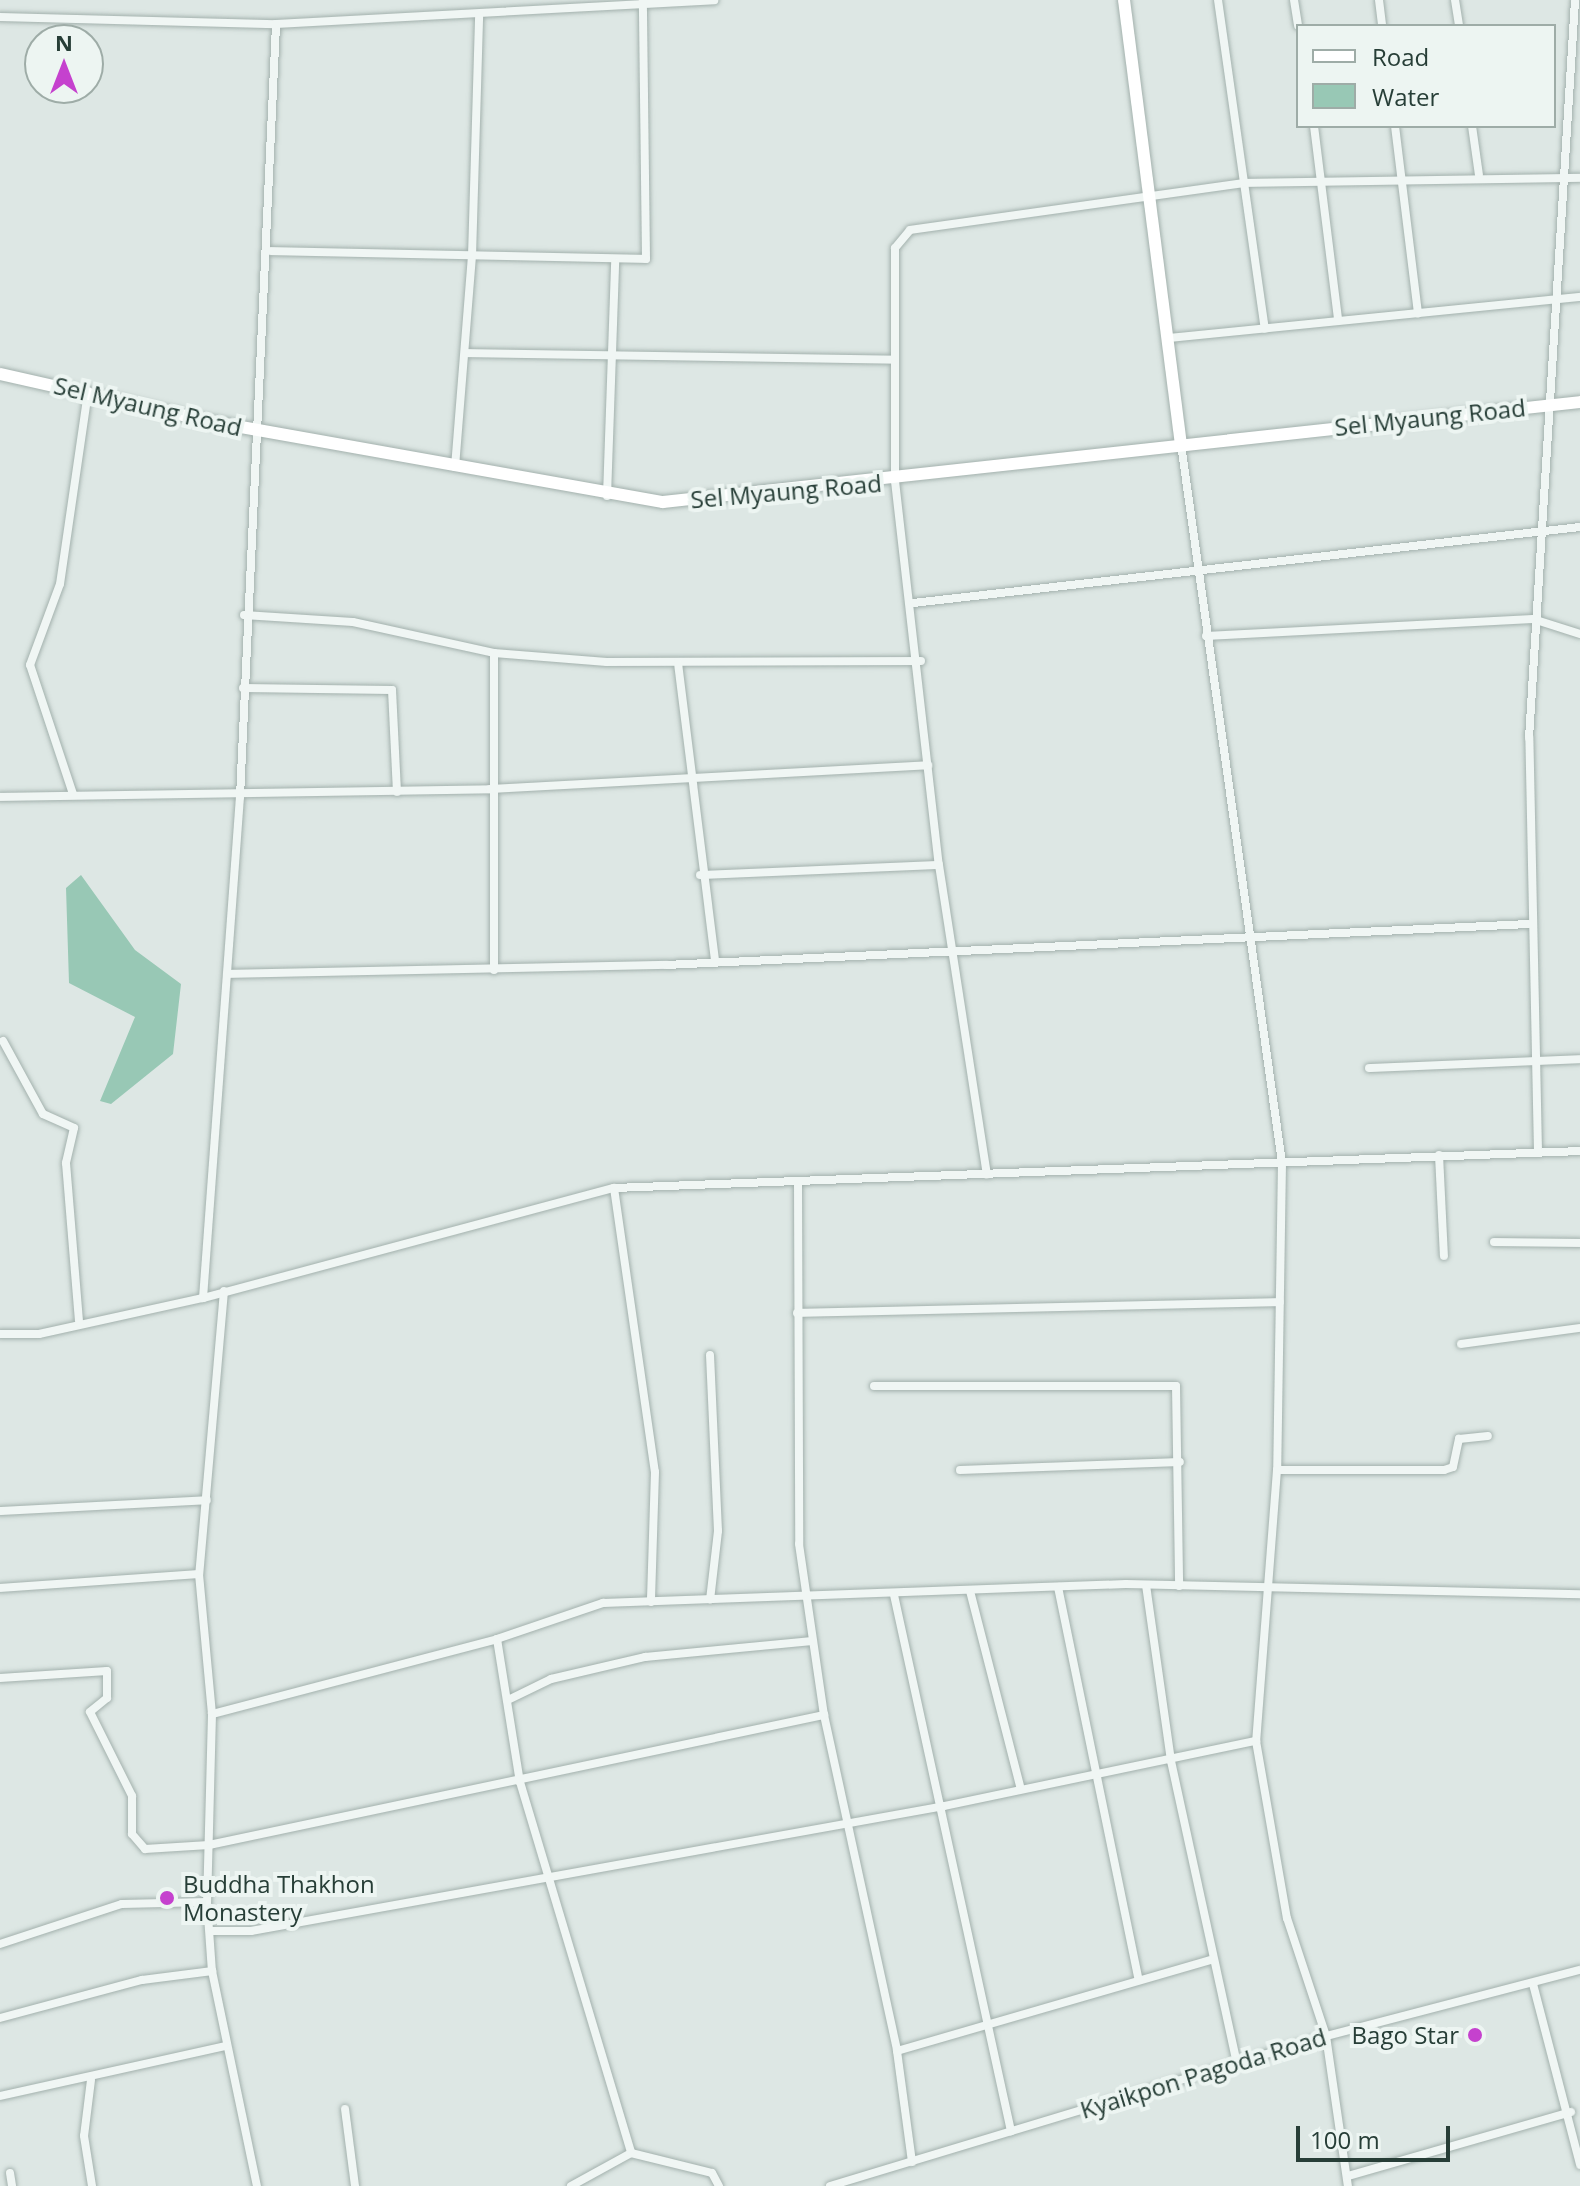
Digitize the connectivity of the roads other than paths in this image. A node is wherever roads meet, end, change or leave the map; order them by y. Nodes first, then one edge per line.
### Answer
1 (563, 0) edge
2 (714, 0) edge
3 (1124, 0) edge
4 (1218, 0) edge
5 (1294, 0) edge
6 (1379, 0) edge
7 (1455, 0) edge
8 (1575, 0) edge
9 (644, 2) edge
10 (564, 11) junction
11 (0, 17) edge
12 (479, 17) junction
13 (276, 24) junction
14 (1298, 24) edge
15 (1382, 24) edge
16 (1459, 24) edge
17 (1314, 128) edge
18 (1395, 128) edge
19 (1472, 128) edge
20 (1479, 175) junction
21 (1402, 177) junction
22 (1561, 177) junction
23 (1580, 178) edge
24 (1322, 180) junction
25 (1244, 183) junction
26 (1152, 190) junction
27 (271, 251) junction
28 (472, 256) junction
29 (615, 262) junction
30 (1560, 297) junction
31 (1580, 297) edge
32 (1418, 314) junction
33 (1338, 320) junction
34 (1265, 329) junction
35 (1168, 338) junction
36 (465, 353) junction
37 (610, 358) junction
38 (895, 360) junction
39 (0, 374) edge
40 (88, 391) junction
41 (1580, 402) edge
42 (1554, 403) junction
43 (255, 430) junction
44 (1181, 444) junction
45 (455, 468) junction
46 (895, 481) junction
47 (607, 497) junction
48 (1580, 527) edge
49 (1543, 531) junction
50 (1196, 566) junction
51 (913, 603) junction
52 (244, 615) junction
53 (1533, 619) junction
54 (1580, 634) edge
55 (1206, 636) junction
56 (494, 653) junction
57 (921, 661) junction
58 (678, 663) junction
59 (243, 688) junction
60 (928, 765) junction
61 (692, 773) junction
62 (490, 789) junction
63 (397, 792) junction
64 (73, 794) junction
65 (0, 797) edge
66 (240, 797) junction
67 (939, 865) junction
68 (700, 875) junction
69 (1529, 924) junction
70 (1250, 937) junction
71 (954, 953) junction
72 (715, 962) junction
73 (494, 970) junction
74 (227, 974) junction
75 (2, 1040) edge
76 (0, 1055) edge
77 (1580, 1059) edge
78 (1537, 1062) junction
79 (1369, 1068) dead end
80 (1538, 1151) junction
81 (1580, 1151) edge
82 (1439, 1155) junction
83 (1282, 1163) junction
84 (987, 1174) junction
85 (798, 1182) junction
86 (614, 1188) junction
87 (1494, 1242) dead end
88 (1580, 1243) edge
89 (1444, 1256) dead end
90 (224, 1291) junction
91 (203, 1298) junction
92 (1280, 1302) junction
93 (797, 1313) junction
94 (79, 1320) junction
95 (1580, 1328) edge
96 (0, 1334) edge
97 (1461, 1344) dead end
98 (710, 1355) dead end
99 (874, 1386) dead end
100 (1488, 1436) dead end
101 (1180, 1462) junction
102 (960, 1470) dead end
103 (1277, 1470) junction
104 (207, 1500) junction
105 (0, 1511) edge
106 (199, 1574) junction
107 (1146, 1585) junction
108 (1179, 1586) junction
109 (1058, 1587) junction
110 (0, 1588) edge
111 (1270, 1588) junction
112 (970, 1591) junction
113 (1580, 1594) edge
114 (894, 1595) junction
115 (808, 1597) junction
116 (710, 1600) junction
117 (651, 1602) junction
118 (497, 1639) junction
119 (812, 1641) junction
120 (0, 1678) edge
121 (510, 1699) junction
122 (212, 1714) junction
123 (824, 1715) junction
124 (1256, 1741) junction
125 (1171, 1761) junction
126 (1094, 1773) junction
127 (520, 1782) junction
128 (1020, 1786) junction
129 (939, 1807) junction
130 (850, 1819) junction
131 (209, 1845) junction
132 (547, 1877) junction
133 (207, 1902) junction
134 (210, 1931) junction
135 (0, 1944) edge
136 (1210, 1960) junction
137 (1580, 1970) edge
138 (212, 1971) junction
139 (1139, 1980) junction
140 (1533, 1984) junction
141 (0, 2018) edge
142 (985, 2025) junction
143 (1326, 2036) junction
144 (226, 2046) junction
145 (897, 2051) junction
146 (1237, 2063) junction
147 (91, 2080) junction
148 (0, 2096) edge
149 (345, 2109) dead end
150 (1571, 2112) junction
151 (1011, 2131) junction
152 (631, 2153) junction
153 (912, 2162) junction
154 (1580, 2165) edge
155 (10, 2173) dead end
156 (1348, 2181) edge
157 (12, 2186) edge
158 (92, 2186) edge
159 (257, 2186) edge
160 (355, 2186) edge
161 (571, 2186) edge
162 (719, 2186) edge
163 (830, 2186) edge

1 - 10 street
2 - 9 street
3 - 26 main road
4 - 25 street
5 - 14 street
6 - 15 street
7 - 16 street
8 - 22 street
9 - 10 street
9 - 29 street
10 - 12 street
11 - 13 street
12 - 13 street
12 - 28 street
13 - 27 street
17 - 24 street
18 - 21 street
19 - 20 street
20 - 21 street
20 - 22 street
21 - 24 street
21 - 32 street
22 - 23 street
22 - 30 street
24 - 25 street
24 - 33 street
25 - 26 street
25 - 34 street
26 - 35 main road
26 - 38 street
27 - 28 street
27 - 43 street
28 - 29 street
28 - 36 street
29 - 37 street
30 - 31 street
30 - 32 street
30 - 42 street
32 - 33 street
33 - 34 street
34 - 35 street
35 - 44 main road
36 - 37 street
36 - 45 street
37 - 38 street
37 - 47 street
38 - 46 street
39 - 40 main road, Sel Myaung Road
40 - 43 main road, Sel Myaung Road
40 - 64 street
41 - 42 main road, Sel Myaung Road
42 - 44 main road, Sel Myaung Road
42 - 49 street
43 - 45 main road, Sel Myaung Road
43 - 52 street
44 - 46 main road, Sel Myaung Road
44 - 50 street
45 - 47 main road, Sel Myaung Road
46 - 47 main road, Sel Myaung Road
46 - 51 street
48 - 49 street
49 - 50 street
49 - 53 street
50 - 51 street
50 - 55 street
51 - 57 street
52 - 56 street
52 - 59 street
53 - 54 street
53 - 55 street
53 - 69 street
55 - 70 street
56 - 58 street
56 - 62 street
57 - 58 street
57 - 60 street
58 - 61 street
59 - 63 street
59 - 66 street
60 - 61 street
60 - 67 street
61 - 62 street
61 - 68 street
62 - 63 street
62 - 73 street
63 - 66 street
64 - 65 street
64 - 66 street
66 - 74 street
67 - 68 street
67 - 71 street
68 - 72 street
69 - 70 street
69 - 78 street
70 - 71 street
70 - 83 street
71 - 72 street
71 - 84 street
72 - 73 street
73 - 74 street
74 - 91 street
75 - 76 street
75 - 94 street
77 - 78 street
78 - 79 street
78 - 80 street
80 - 81 street
80 - 82 street
82 - 83 street
82 - 89 street
83 - 84 street
83 - 92 street
84 - 85 street
85 - 86 street
85 - 93 street
86 - 90 street
86 - 117 street
87 - 88 street
90 - 91 street
90 - 104 street
91 - 94 street
92 - 93 street
92 - 103 street
93 - 115 street
94 - 96 street
95 - 97 street
98 - 116 street
99 - 101 street
100 - 103 street
101 - 102 street
101 - 108 street
103 - 111 street
104 - 105 street
104 - 106 street
106 - 110 street
106 - 122 street
107 - 108 street
107 - 109 street
107 - 125 street
108 - 111 street
109 - 112 street
109 - 126 street
111 - 113 street
111 - 124 street
112 - 114 street
112 - 128 street
114 - 115 street
114 - 129 street
115 - 116 street
115 - 119 street
116 - 117 street
117 - 118 street
118 - 121 street
118 - 122 street
119 - 121 street
119 - 123 street
120 - 131 street
121 - 127 street
122 - 131 street
123 - 127 street
123 - 130 street
124 - 125 street
124 - 143 street
125 - 126 street
125 - 136 street
126 - 128 street
126 - 139 street
127 - 131 street
127 - 132 street
128 - 129 street
129 - 130 street
129 - 142 street
130 - 132 street
130 - 145 street
131 - 133 street
132 - 134 street
132 - 152 street
133 - 134 street
133 - 135 street
134 - 138 street
136 - 139 street
136 - 146 street
137 - 140 street, Kyaikpon Pagoda Road
138 - 141 street
138 - 144 street
139 - 142 street
140 - 143 street, Kyaikpon Pagoda Road
140 - 150 street
142 - 145 street
142 - 151 street
143 - 146 street, Kyaikpon Pagoda Road
143 - 156 street
144 - 147 street
144 - 159 street
145 - 153 street
146 - 151 street, Kyaikpon Pagoda Road
147 - 148 street
147 - 158 street
149 - 160 street
150 - 154 street
150 - 156 street
151 - 153 street, Kyaikpon Pagoda Road
152 - 161 street
152 - 162 street
153 - 163 street, Kyaikpon Pagoda Road
155 - 157 street

